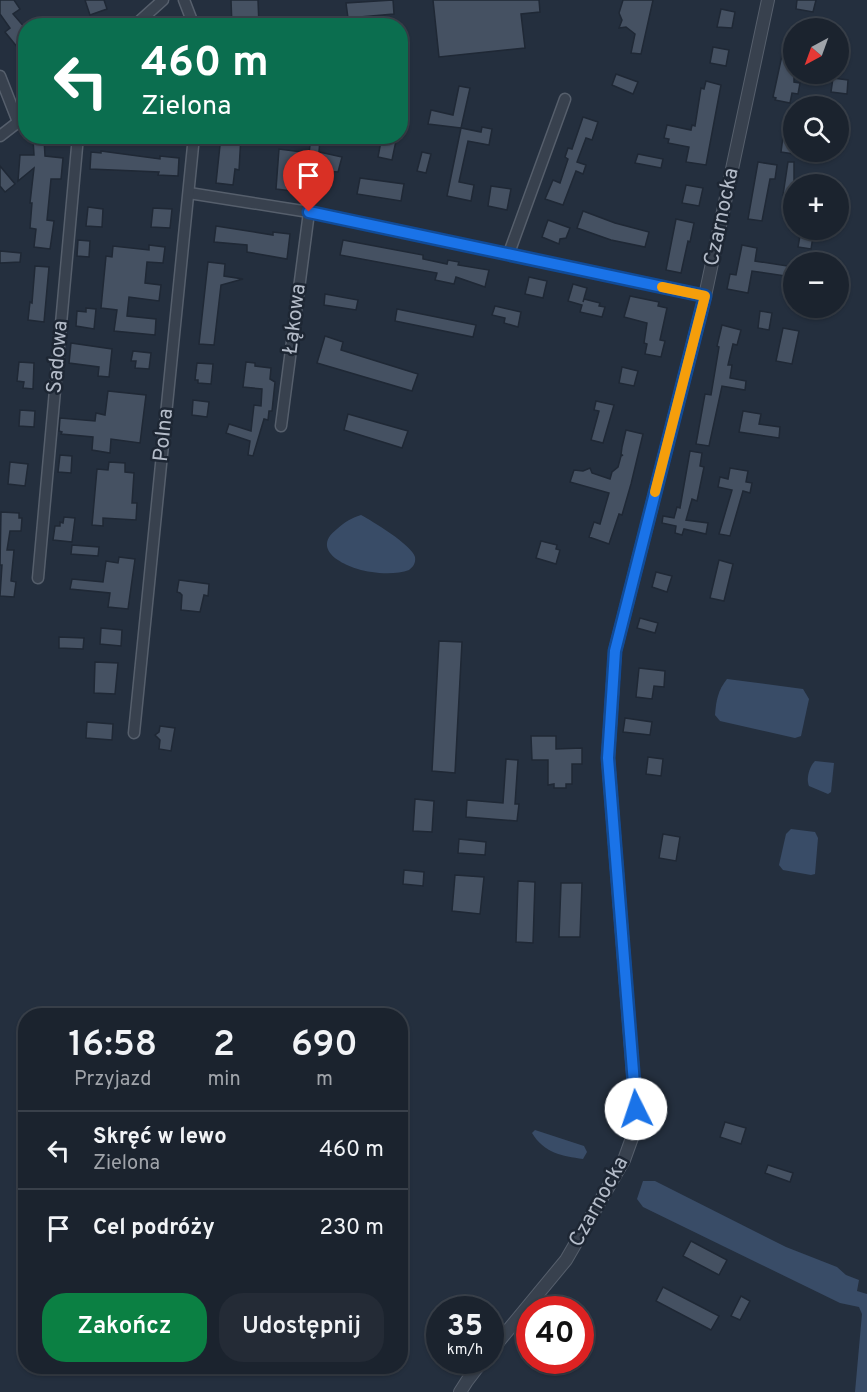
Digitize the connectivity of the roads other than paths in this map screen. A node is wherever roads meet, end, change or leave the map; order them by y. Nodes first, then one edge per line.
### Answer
1 (164, 0) edge
2 (184, 0) edge
3 (768, 0) edge
4 (143, 18) edge
5 (191, 18) edge
6 (0, 76) edge
7 (565, 99) dead end
8 (18, 111) edge
9 (18, 122) edge
10 (0, 136) edge
11 (77, 144) edge
12 (193, 144) edge
13 (189, 193) junction
14 (309, 212) junction
15 (508, 253) junction
16 (705, 296) junction
17 (281, 426) dead end
18 (38, 578) dead end
19 (134, 734) dead end
20 (504, 1335) edge
21 (472, 1374) edge
22 (460, 1392) edge

1 - 4 street
2 - 5 street
3 - 16 street, Czarnocka
6 - 8 street
7 - 15 street
9 - 10 street
11 - 18 street, Sadowa
12 - 13 street, Polna
13 - 14 street
13 - 19 street, Polna
14 - 15 street
14 - 17 street, Łąkowa
15 - 16 street
16 - 20 street, Czarnocka
21 - 22 street

